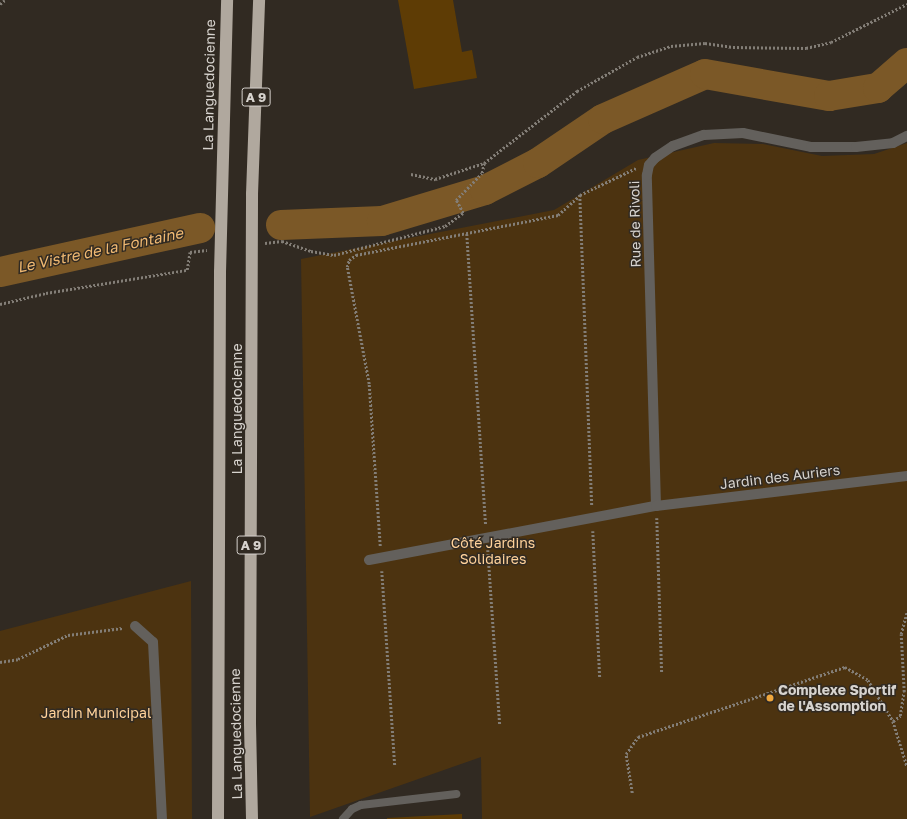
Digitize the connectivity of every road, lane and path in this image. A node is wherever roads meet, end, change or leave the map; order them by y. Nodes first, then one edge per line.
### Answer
1 (5, 0) edge
2 (227, 0) edge
3 (259, 0) edge
4 (0, 4) edge
5 (907, 4) edge
6 (907, 136) edge
7 (649, 165) junction
8 (411, 174) dead end
9 (580, 196) junction
10 (467, 234) junction
11 (907, 476) edge
12 (656, 506) junction
13 (593, 518) junction
14 (487, 538) junction
15 (381, 558) junction
16 (369, 560) dead end
17 (907, 611) edge
18 (136, 626) joint
19 (0, 662) edge
20 (662, 673) dead end
21 (600, 678) dead end
22 (893, 721) junction
23 (500, 725) dead end
24 (395, 766) dead end
25 (907, 766) edge
26 (632, 793) dead end
27 (456, 794) dead end
28 (162, 819) edge
29 (218, 819) edge
30 (252, 819) edge
31 (343, 819) edge

1 - 4 path
2 - 29 highway, La Languedocienne / A 9
3 - 30 highway, La Languedocienne / A 9
5 - 8 path
6 - 7 street, Rue de Rivoli
7 - 9 path
7 - 12 street, Rue de Rivoli
9 - 10 path
9 - 13 path
10 - 14 path
10 - 15 path
11 - 12 street, Jardin des Auriers
12 - 13 street, Jardin des Auriers
12 - 20 path
13 - 14 street, Jardin des Auriers
13 - 21 path
14 - 15 street, Jardin des Auriers
14 - 23 path
15 - 16 street, Jardin des Auriers
15 - 24 path
17 - 22 path
18 - 19 path
18 - 28 street
22 - 25 path
22 - 26 path
27 - 31 lane

